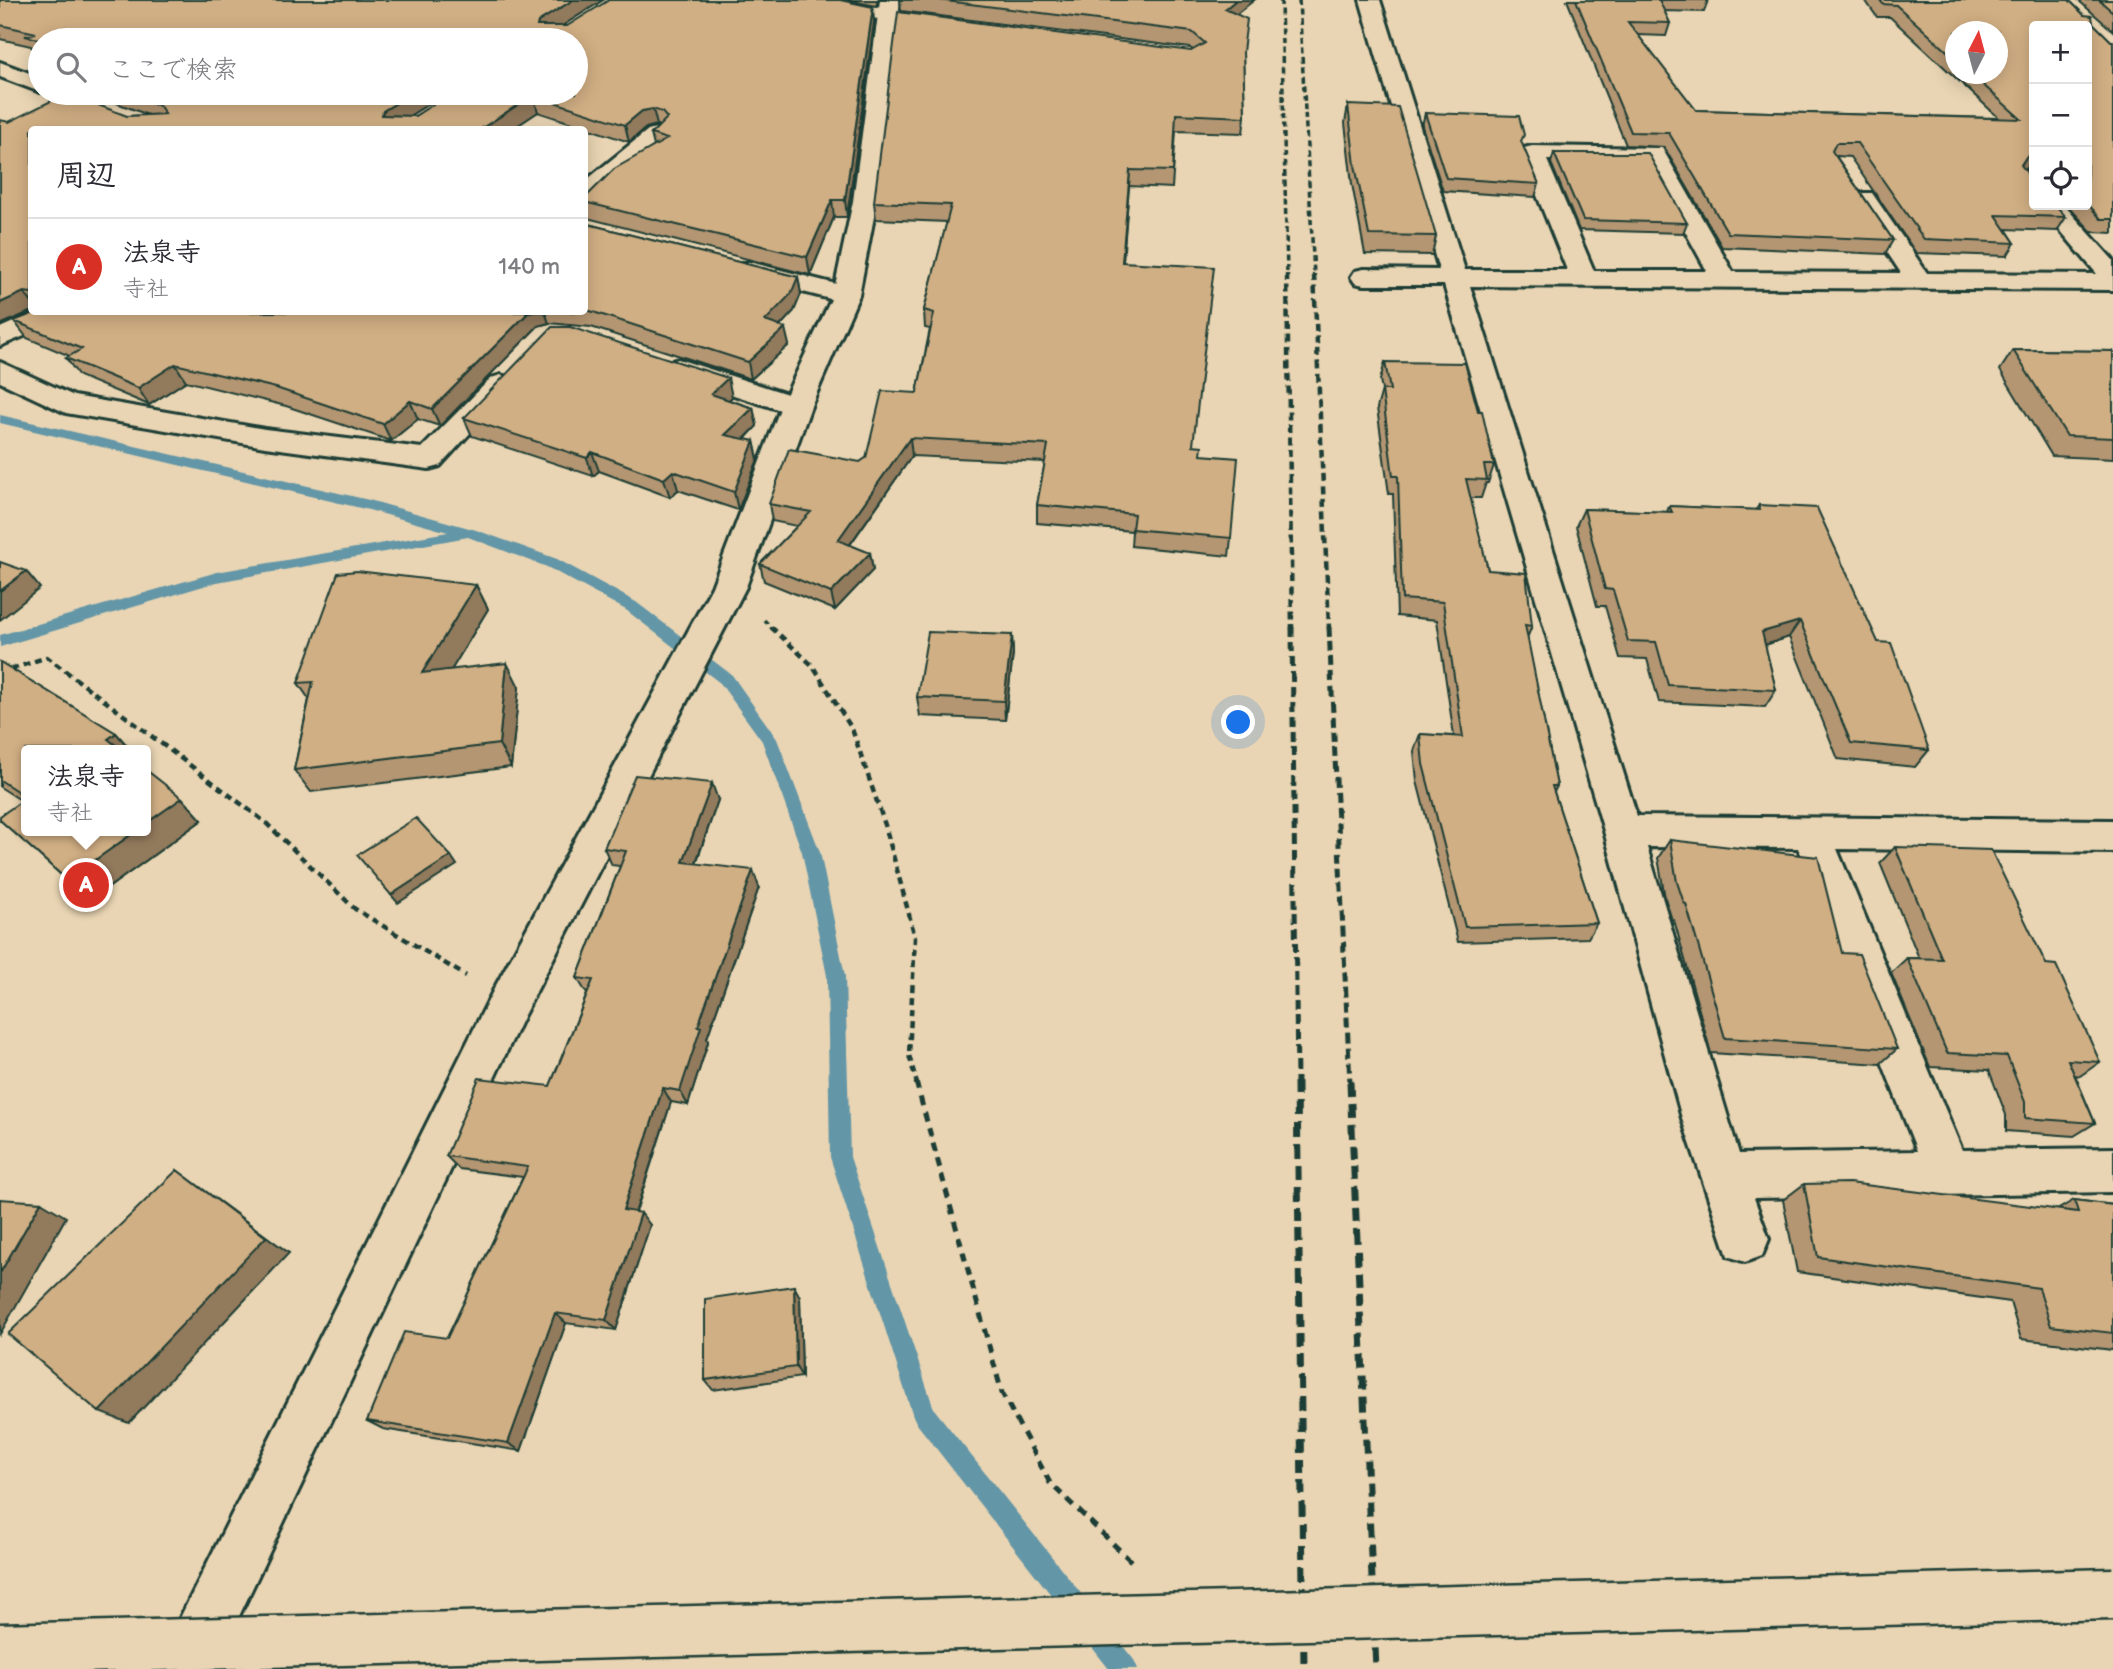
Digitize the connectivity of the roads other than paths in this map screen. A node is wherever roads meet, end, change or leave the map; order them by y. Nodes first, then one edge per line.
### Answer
1 (809, 0) edge
2 (1370, 0) edge
3 (890, 9) edge
4 (958, 27) edge
5 (0, 69) edge
6 (28, 80) edge
7 (656, 135) edge
8 (1847, 174) edge
9 (588, 192) edge
10 (2055, 210) edge
11 (728, 265) edge
12 (2113, 276) edge
13 (1364, 277) dead end
14 (1457, 278) junction
15 (1584, 279) junction
16 (1725, 280) junction
17 (1919, 280) junction
18 (2113, 282) edge
19 (846, 295) junction
20 (51, 315) edge
21 (0, 338) edge
22 (656, 360) edge
23 (522, 363) edge
24 (0, 371) edge
25 (796, 406) junction
26 (1623, 831) junction
27 (1811, 833) junction
28 (2113, 836) edge
29 (2113, 1170) edge
30 (1949, 1173) junction
31 (1723, 1176) junction
32 (1745, 1239) dead end
33 (2113, 1594) edge
34 (0, 1649) edge
35 (185, 1669) edge

1 - 3 street
2 - 14 street
3 - 4 street
3 - 19 street
5 - 6 street
7 - 9 street
8 - 17 street
10 - 12 street
11 - 19 street
13 - 14 street
14 - 15 street
14 - 26 street
15 - 16 street
15 - 16 street
16 - 17 street
17 - 18 street
19 - 25 street
20 - 21 street
22 - 25 street
23 - 24 street
25 - 35 street
26 - 27 street
26 - 31 street
27 - 28 street
27 - 30 street
29 - 30 street
30 - 31 street
31 - 32 street
33 - 34 street, bridge

